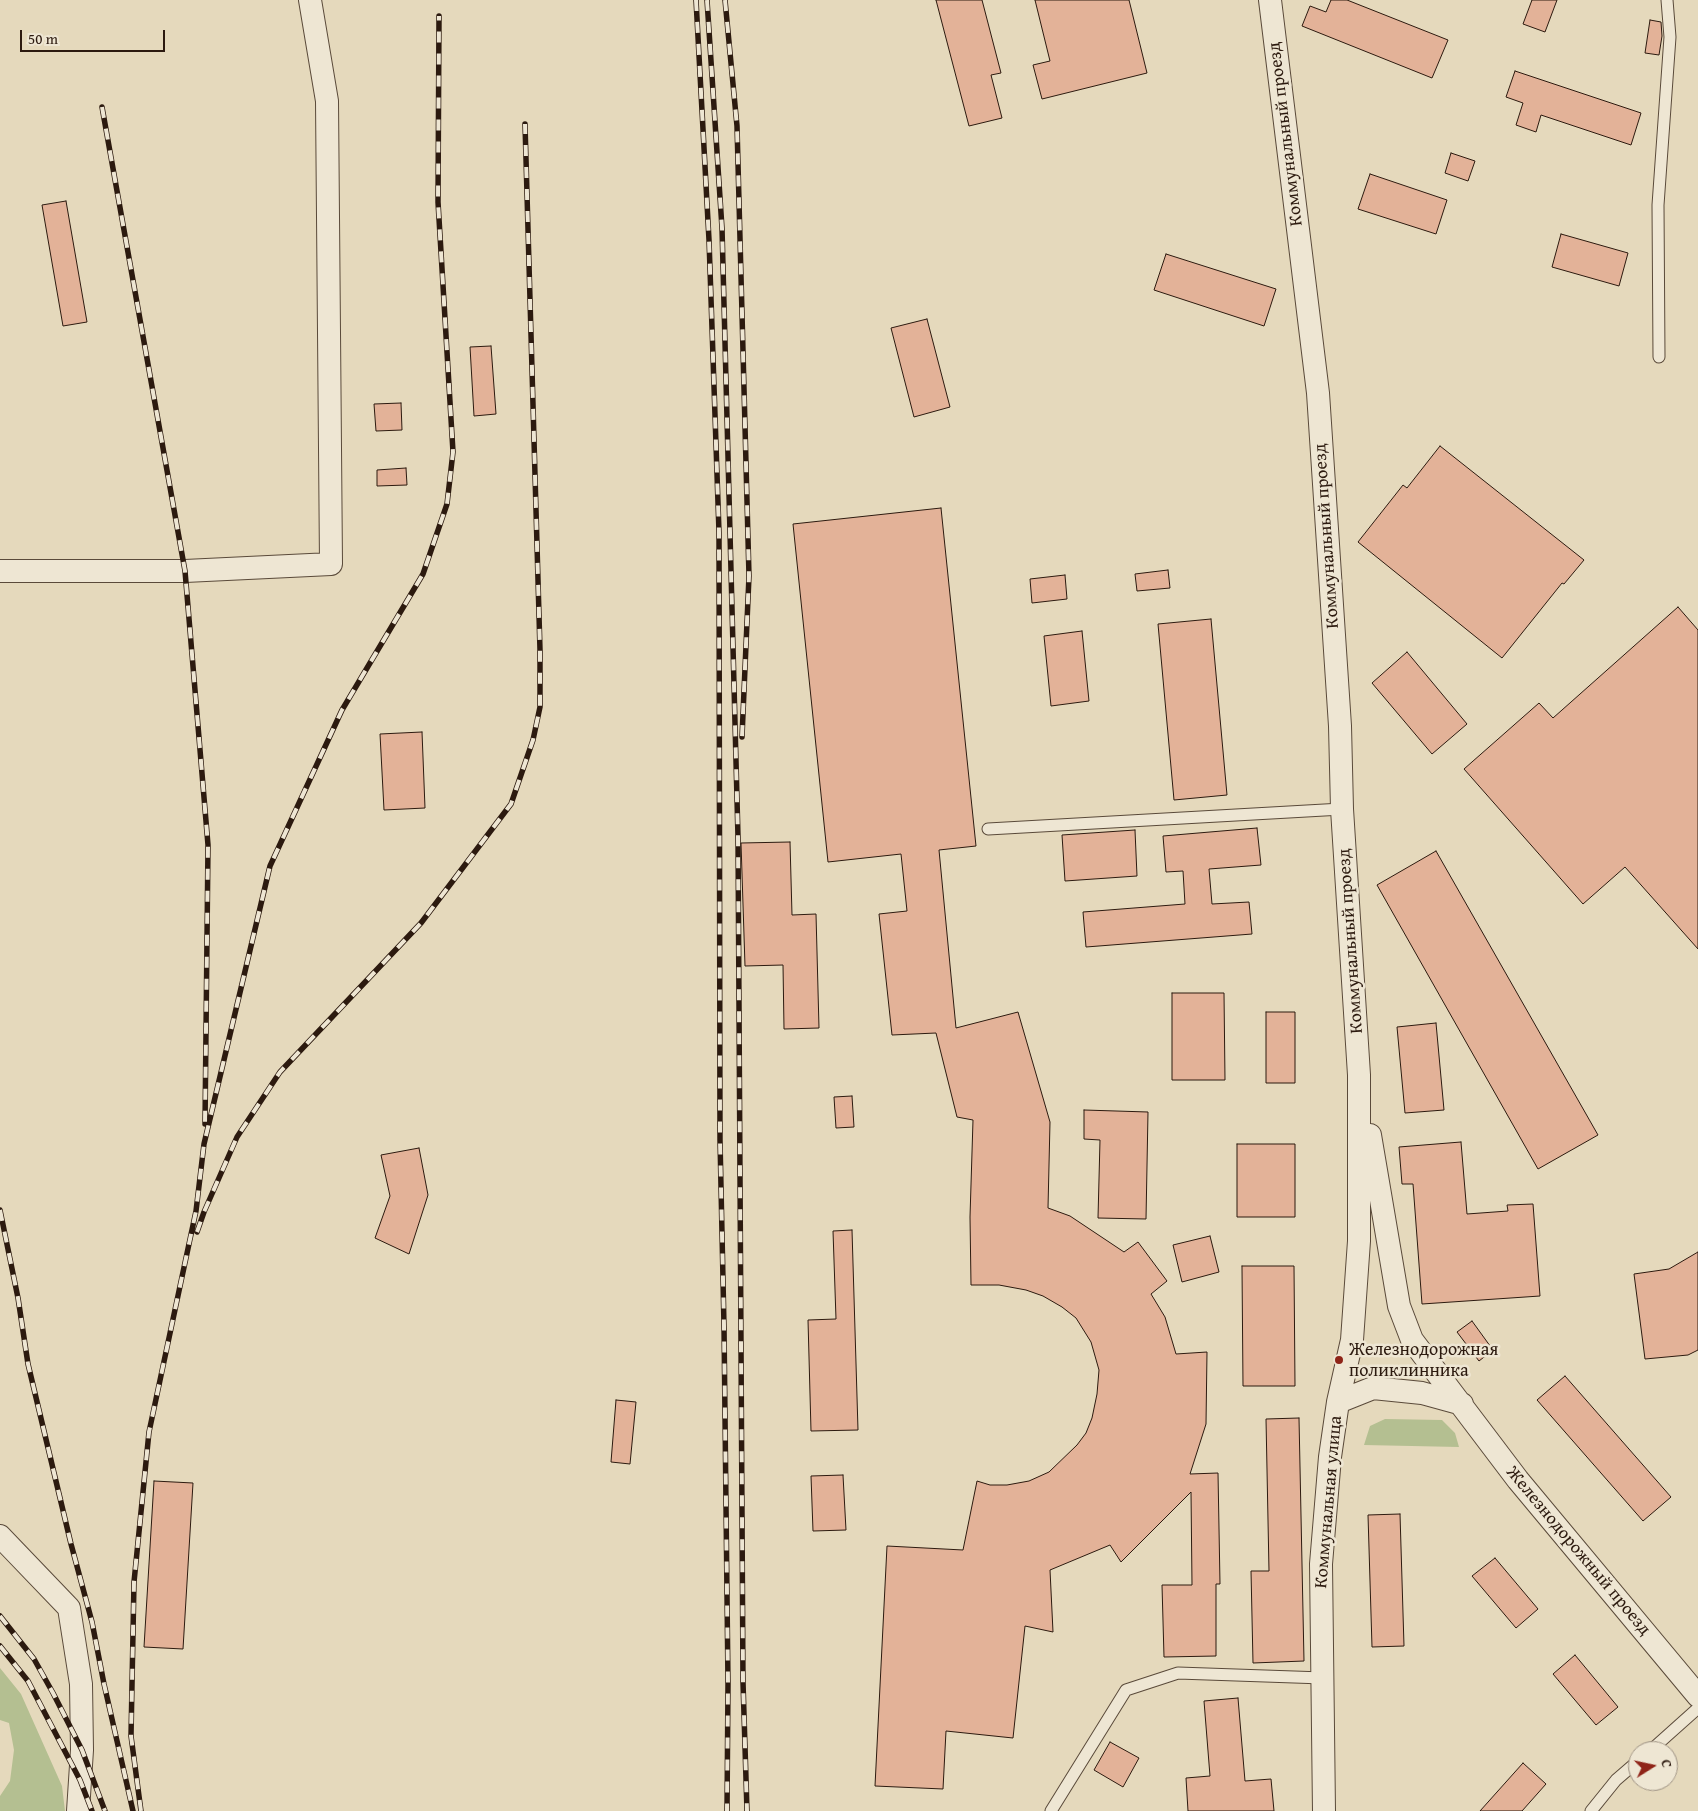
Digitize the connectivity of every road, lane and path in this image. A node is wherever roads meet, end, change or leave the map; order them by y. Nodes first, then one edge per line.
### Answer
1 (310, 0) edge
2 (1270, 0) edge
3 (1667, 0) edge
4 (1659, 357) dead end
5 (0, 571) edge
6 (1342, 809) junction
7 (988, 829) dead end
8 (1359, 1075) junction
9 (1338, 1402) junction
10 (1462, 1404) junction
11 (0, 1536) edge
12 (1323, 1678) junction
13 (1698, 1696) edge
14 (1698, 1708) edge
15 (1661, 1741) edge
16 (1628, 1770) edge
17 (78, 1811) edge
18 (1051, 1811) edge
19 (1324, 1811) edge
20 (1591, 1811) edge

1 - 5 street
2 - 6 street, Коммунальный проезд
3 - 4 lane
6 - 7 lane
6 - 8 street, Коммунальный проезд
8 - 9 street, Коммунальная улица
8 - 10 street, Железнодорожный проезд
9 - 10 street
9 - 12 street, Коммунальная улица
10 - 13 street, Железнодорожный проезд
11 - 17 street
12 - 18 lane
12 - 19 street, Коммунальная улица
14 - 15 lane
16 - 20 lane

